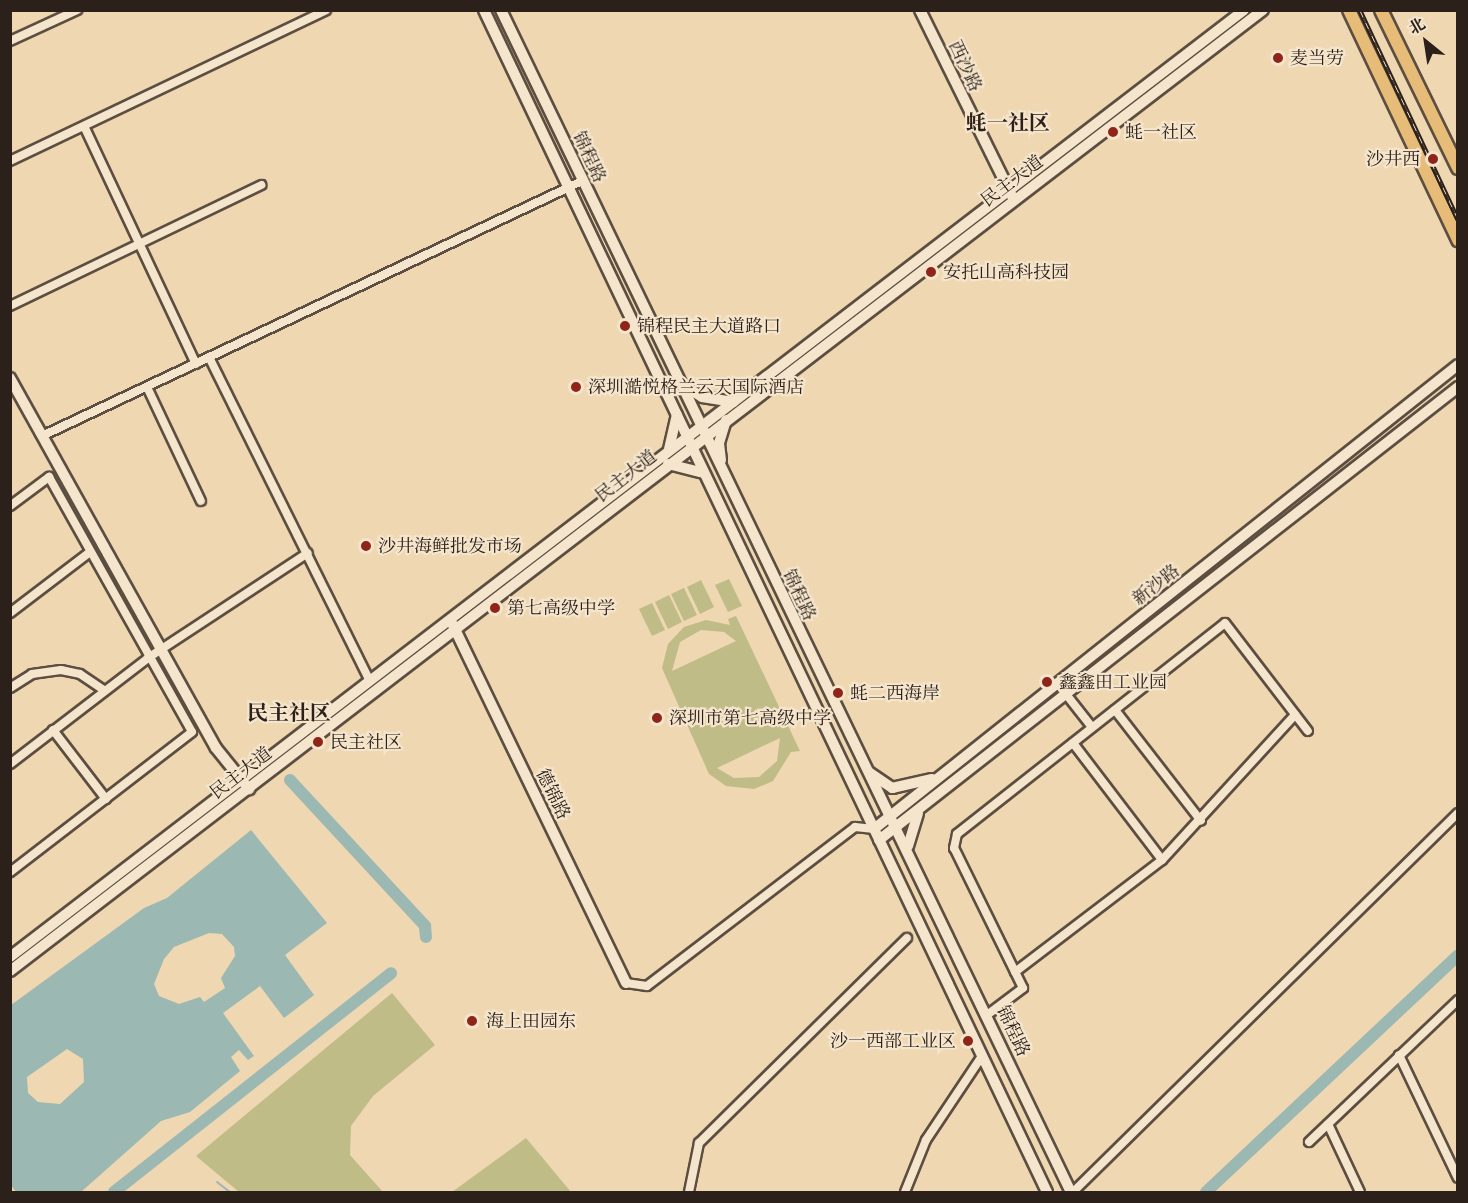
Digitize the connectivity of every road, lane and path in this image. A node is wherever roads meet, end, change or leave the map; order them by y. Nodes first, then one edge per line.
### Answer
1 (77, 10) edge
2 (326, 10) edge
3 (484, 10) edge
4 (501, 10) edge
5 (920, 10) edge
6 (1244, 10) edge
7 (1263, 10) edge
8 (1349, 10) edge
9 (1381, 10) edge
10 (10, 41) edge
11 (84, 126) junction
12 (10, 161) edge
13 (1458, 168) edge
14 (582, 181) junction
15 (261, 185) dead end
16 (568, 188) junction
17 (1011, 195) junction
18 (1458, 240) edge
19 (139, 243) junction
20 (10, 306) edge
21 (209, 357) junction
22 (196, 364) junction
23 (1458, 364) edge
24 (10, 378) edge
25 (683, 384) junction
26 (147, 387) junction
27 (1458, 387) edge
28 (734, 402) junction
29 (677, 409) junction
30 (727, 419) junction
31 (702, 433) junction
32 (42, 436) junction
33 (689, 442) junction
34 (667, 452) junction
35 (668, 465) junction
36 (722, 466) junction
37 (704, 473) junction
38 (201, 501) dead end
39 (10, 506) edge
40 (90, 552) junction
41 (308, 554) junction
42 (10, 612) edge
43 (453, 624) junction
44 (161, 649) junction
45 (148, 658) junction
46 (370, 681) junction
47 (1058, 684) junction
48 (10, 688) edge
49 (105, 691) junction
50 (1066, 694) junction
51 (1115, 710) junction
52 (1295, 715) junction
53 (1092, 728) junction
54 (53, 730) junction
55 (1308, 730) dead end
56 (1073, 743) junction
57 (10, 764) edge
58 (867, 770) junction
59 (944, 774) junction
60 (245, 784) junction
61 (106, 799) junction
62 (924, 806) junction
63 (1458, 813) edge
64 (889, 817) junction
65 (1201, 821) junction
66 (895, 828) junction
67 (874, 829) junction
68 (879, 840) junction
69 (908, 852) junction
70 (1162, 860) junction
71 (10, 872) edge
72 (907, 938) dead end
73 (10, 957) edge
74 (10, 971) edge
75 (1015, 972) junction
76 (626, 983) joint
77 (1458, 1000) edge
78 (987, 1015) junction
79 (1399, 1055) junction
80 (982, 1056) junction
81 (1328, 1124) junction
82 (1309, 1142) dead end
83 (1458, 1178) edge
84 (689, 1192) edge
85 (905, 1192) edge
86 (1047, 1192) edge
87 (1072, 1192) edge
88 (1360, 1192) edge

1 - 10 street
2 - 11 street
3 - 16 main road, 锦程路
4 - 14 main road, 锦程路
5 - 17 main road, 西沙路
6 - 17 main road, 民主大道
7 - 17 main road, 民主大道
8 - 18 main road
9 - 13 main road
11 - 12 street
11 - 19 street
14 - 16 street
14 - 25 main road, 锦程路
15 - 19 street
16 - 21 street
16 - 29 main road, 锦程路
17 - 28 main road, 民主大道
17 - 30 main road, 民主大道
19 - 20 street
19 - 22 street
21 - 22 street
21 - 41 street
22 - 26 street
23 - 47 main road, 新沙路
24 - 32 main road
25 - 28 main road
25 - 31 main road, 锦程路
26 - 32 street
26 - 38 street
27 - 50 main road, 新沙路
28 - 31 main road, 民主大道
29 - 33 main road, 锦程路
29 - 34 main road
30 - 31 main road, 民主大道
30 - 36 main road
31 - 33 main road, 民主大道
31 - 36 main road, 锦程路
32 - 44 main road
33 - 34 main road, 民主大道
33 - 35 main road, 民主大道
33 - 37 main road, 锦程路
34 - 43 main road, 民主大道
35 - 37 main road
35 - 43 main road, 民主大道
36 - 58 main road, 锦程路
37 - 67 main road, 锦程路
39 - 40 street
40 - 42 street
40 - 45 street
41 - 44 street
41 - 46 street
43 - 46 main road, 民主大道
43 - 60 main road, 民主大道
43 - 76 main road, 德锦路
44 - 45 street
44 - 60 main road
45 - 49 street
45 - 61 street
46 - 60 main road, 民主大道
47 - 50 street
47 - 59 main road, 新沙路
48 - 49 street
49 - 54 street
50 - 53 street
50 - 62 main road, 新沙路
51 - 52 street
51 - 53 street
51 - 65 street
52 - 55 street
52 - 65 street
53 - 56 street
54 - 57 street
54 - 61 street
56 - 70 street
56 - 75 street
58 - 59 main road
58 - 64 main road, 锦程路
59 - 64 main road, 新沙路
60 - 73 main road, 民主大道
60 - 74 main road, 民主大道
61 - 71 street
62 - 66 main road, 新沙路
62 - 69 main road
63 - 87 street
64 - 66 main road, 锦程路
64 - 67 main road, 新沙路
65 - 70 street
66 - 68 main road, 新沙路
66 - 69 main road, 锦程路
67 - 68 main road, 锦程路
67 - 76 street
68 - 80 main road, 锦程路
69 - 78 main road, 锦程路
70 - 75 street
72 - 84 street
75 - 78 street
77 - 79 street
78 - 87 main road, 锦程路
79 - 81 street
79 - 83 street
80 - 85 street
80 - 86 main road, 锦程路
81 - 82 street
81 - 88 street

